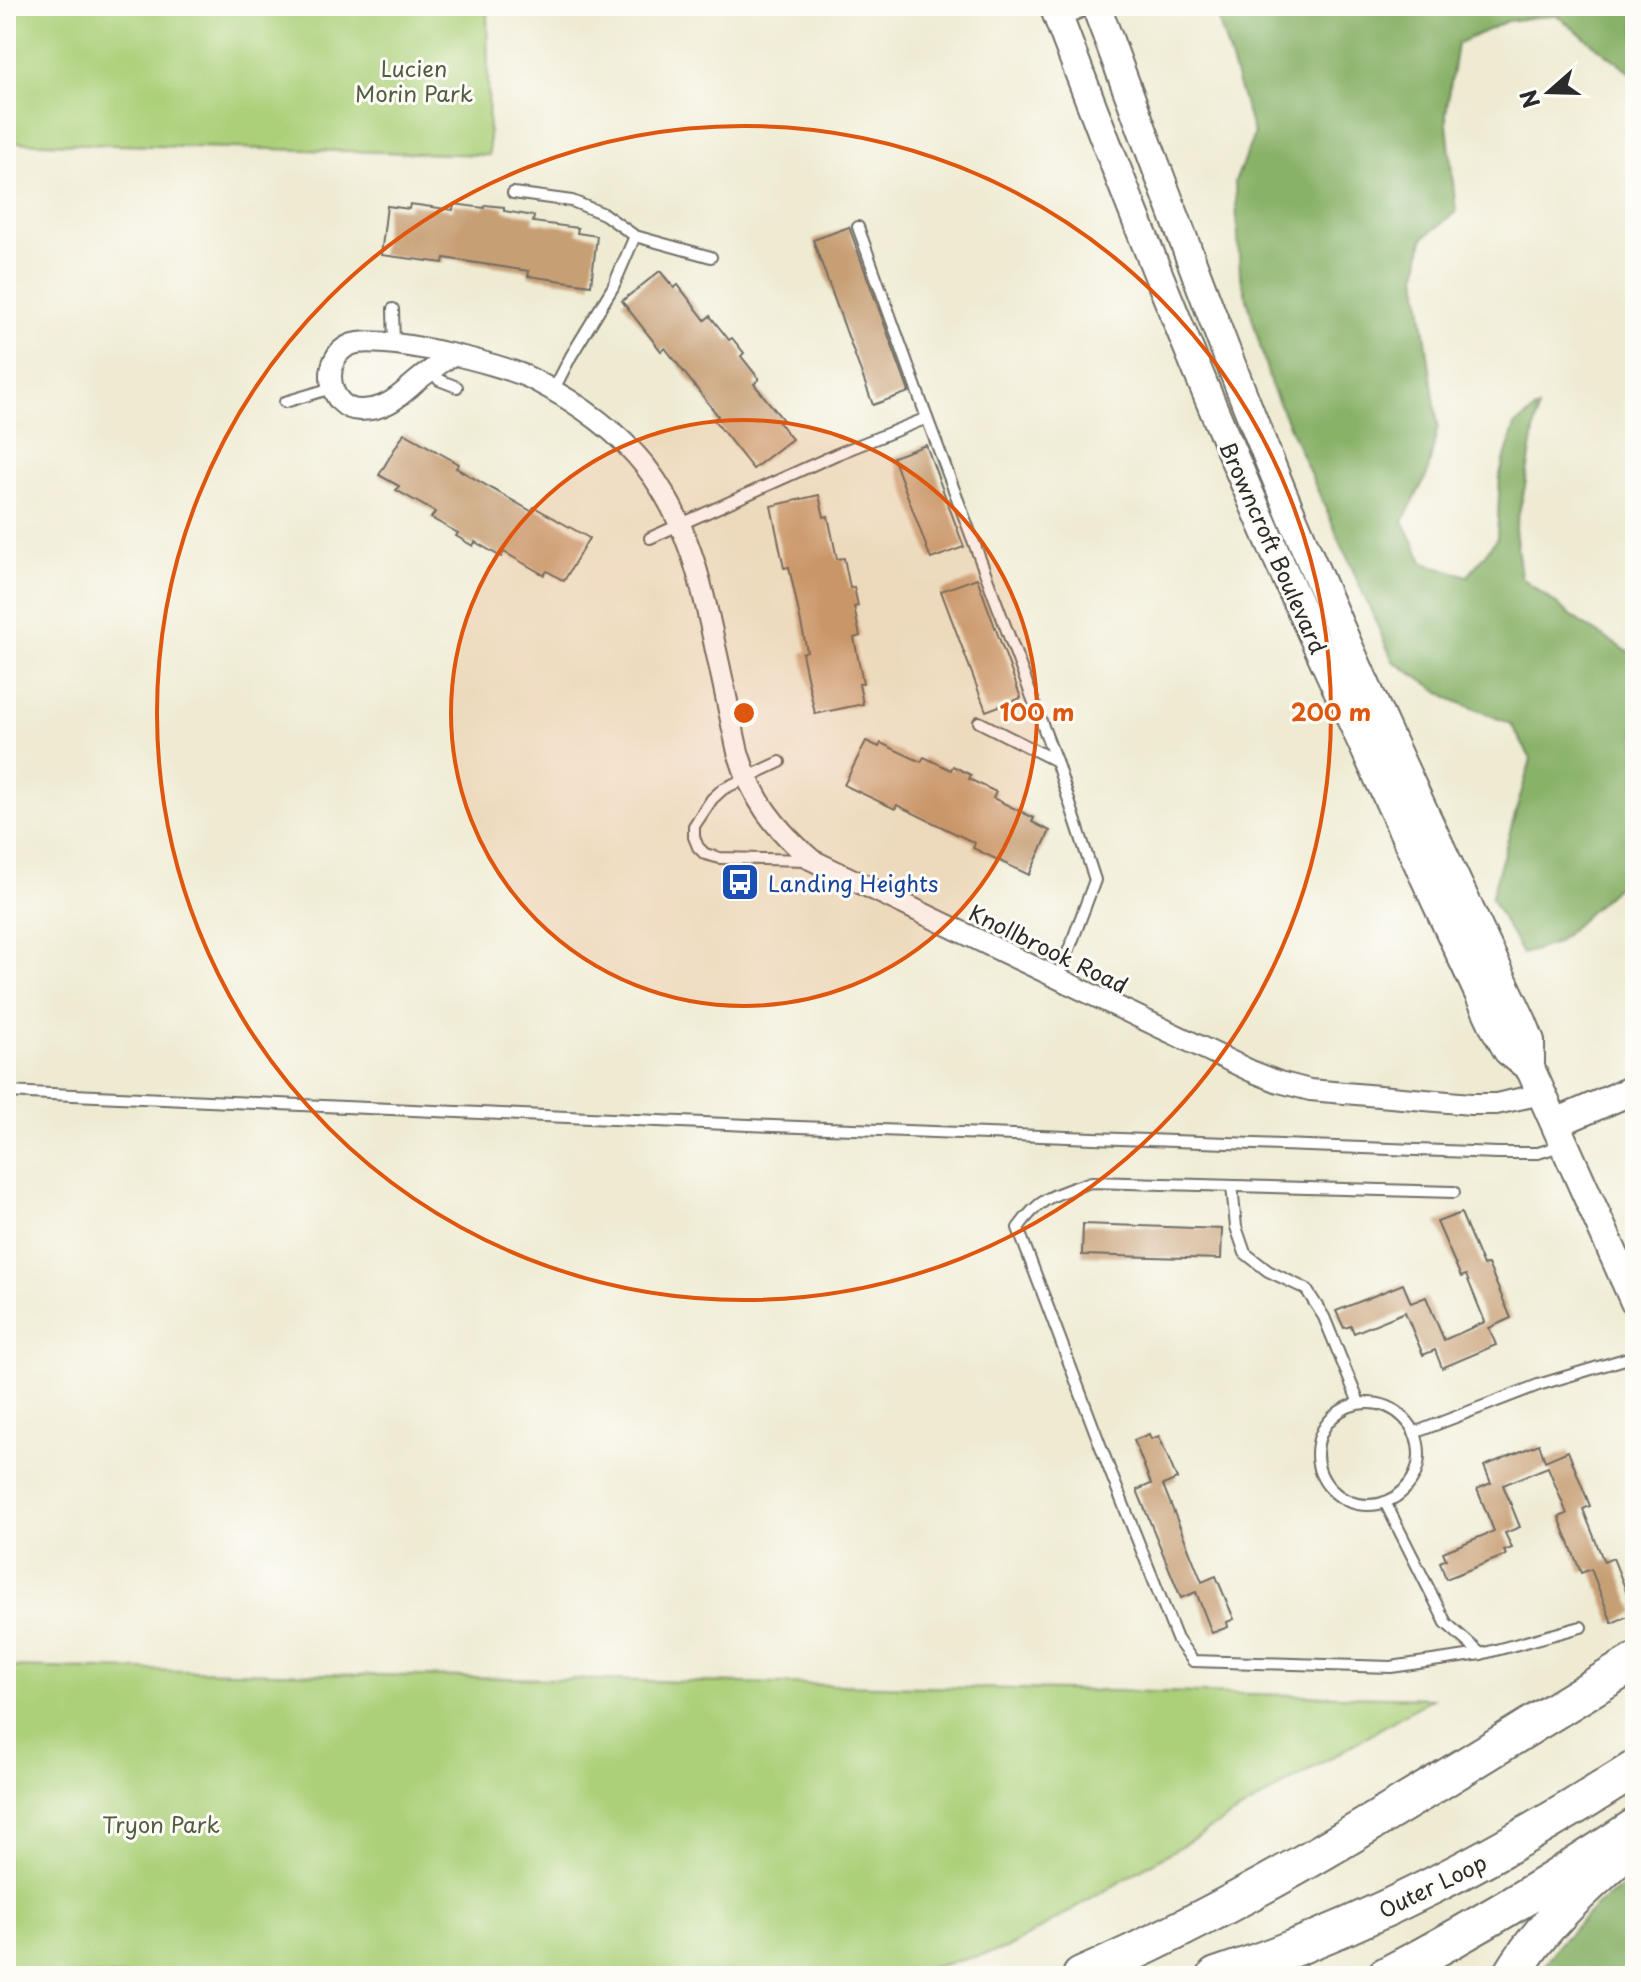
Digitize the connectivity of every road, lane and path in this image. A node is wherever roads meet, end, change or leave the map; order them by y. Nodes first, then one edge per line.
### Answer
1 (1095, 6) edge
2 (1057, 14) edge
3 (513, 193) dead end
4 (858, 227) dead end
5 (635, 236) junction
6 (711, 257) dead end
7 (393, 309) dead end
8 (394, 345) junction
9 (452, 355) junction
10 (431, 370) junction
11 (457, 387) dead end
12 (332, 388) junction
13 (553, 391) junction
14 (285, 402) dead end
15 (927, 418) junction
16 (680, 525) junction
17 (650, 538) dead end
18 (979, 722) dead end
19 (1056, 761) junction
20 (780, 762) dead end
21 (746, 778) junction
22 (812, 860) junction
23 (1451, 901) junction
24 (1058, 979) junction
25 (1635, 1089) edge
26 (6, 1092) edge
27 (1542, 1094) junction
28 (1561, 1134) junction
29 (1232, 1186) junction
30 (1454, 1192) dead end
31 (1635, 1302) edge
32 (1635, 1356) edge
33 (1359, 1403) junction
34 (1414, 1433) junction
35 (1385, 1502) junction
36 (1581, 1627) dead end
37 (1481, 1654) junction
38 (1635, 1662) edge
39 (1635, 1769) edge
40 (1635, 1827) edge
41 (1635, 1843) edge
42 (1081, 1976) edge
43 (1216, 1976) edge
44 (1385, 1976) edge
45 (1511, 1976) edge

1 - 2 lane
1 - 23 main road, Browncroft Boulevard
2 - 23 main road, Browncroft Boulevard
3 - 5 lane
4 - 15 lane
5 - 6 lane
5 - 13 lane
7 - 8 lane
8 - 9 street, Knollbrook Road
8 - 12 street, Knollbrook Road
9 - 10 street
9 - 13 street, Knollbrook Road
10 - 11 lane
10 - 12 street
12 - 14 lane
13 - 16 street, Knollbrook Road
15 - 16 lane
15 - 19 lane
16 - 17 lane
16 - 21 street, Knollbrook Road
18 - 19 lane
19 - 24 lane
20 - 21 lane
21 - 22 street, Knollbrook Road
21 - 22 lane
22 - 24 street, Knollbrook Road
23 - 27 main road, Browncroft Boulevard
24 - 27 street, Knollbrook Road
25 - 28 main road
26 - 28 lane
27 - 28 main road, Browncroft Boulevard
28 - 31 main road, Browncroft Boulevard
29 - 30 lane
29 - 33 lane
29 - 37 lane
32 - 34 lane
33 - 34 lane
33 - 35 lane
34 - 35 lane
35 - 37 lane
36 - 37 lane
38 - 42 highway
39 - 43 highway, Outer Loop
40 - 44 highway
41 - 45 highway

